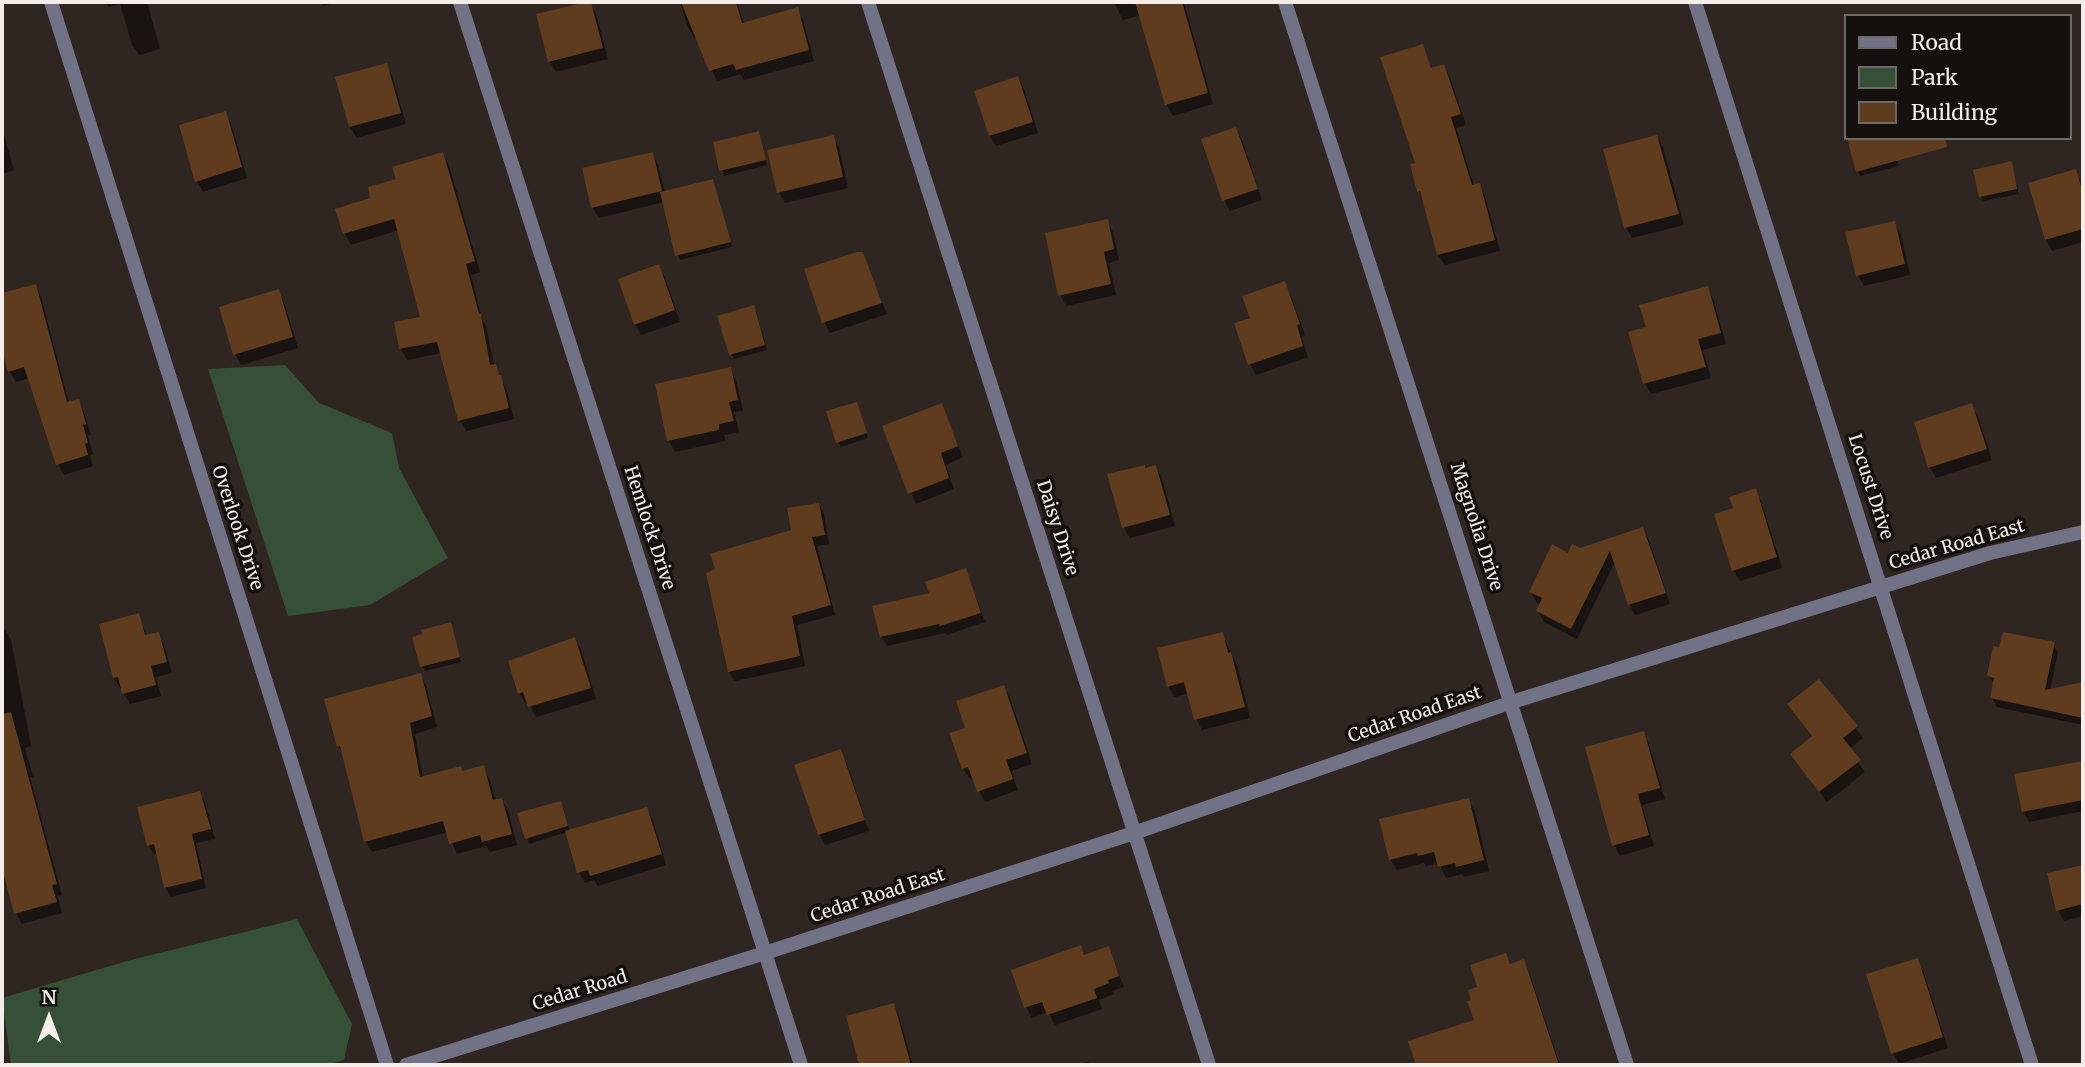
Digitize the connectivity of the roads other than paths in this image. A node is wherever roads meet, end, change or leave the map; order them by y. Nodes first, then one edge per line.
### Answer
1 (51, 2) edge
2 (460, 2) edge
3 (868, 2) edge
4 (1285, 2) edge
5 (1695, 2) edge
6 (2083, 532) edge
7 (1881, 587) junction
8 (1512, 702) junction
9 (1134, 833) junction
10 (765, 953) junction
11 (387, 1065) edge
12 (407, 1065) edge
13 (801, 1065) edge
14 (1209, 1065) edge
15 (1627, 1065) edge
16 (2032, 1065) edge

1 - 11 street, Overlook Drive
2 - 10 street, Hemlock Drive
3 - 9 street, Daisy Drive
4 - 8 street, Magnolia Drive
5 - 7 street, Locust Drive
6 - 7 street, Cedar Road East
7 - 8 street, Cedar Road East
7 - 16 street, Locust Drive
8 - 9 street, Cedar Road East
8 - 15 street, Magnolia Drive
9 - 10 street, Cedar Road East
9 - 14 street, Daisy Drive
10 - 12 street, Cedar Road
10 - 13 street, Hemlock Drive

